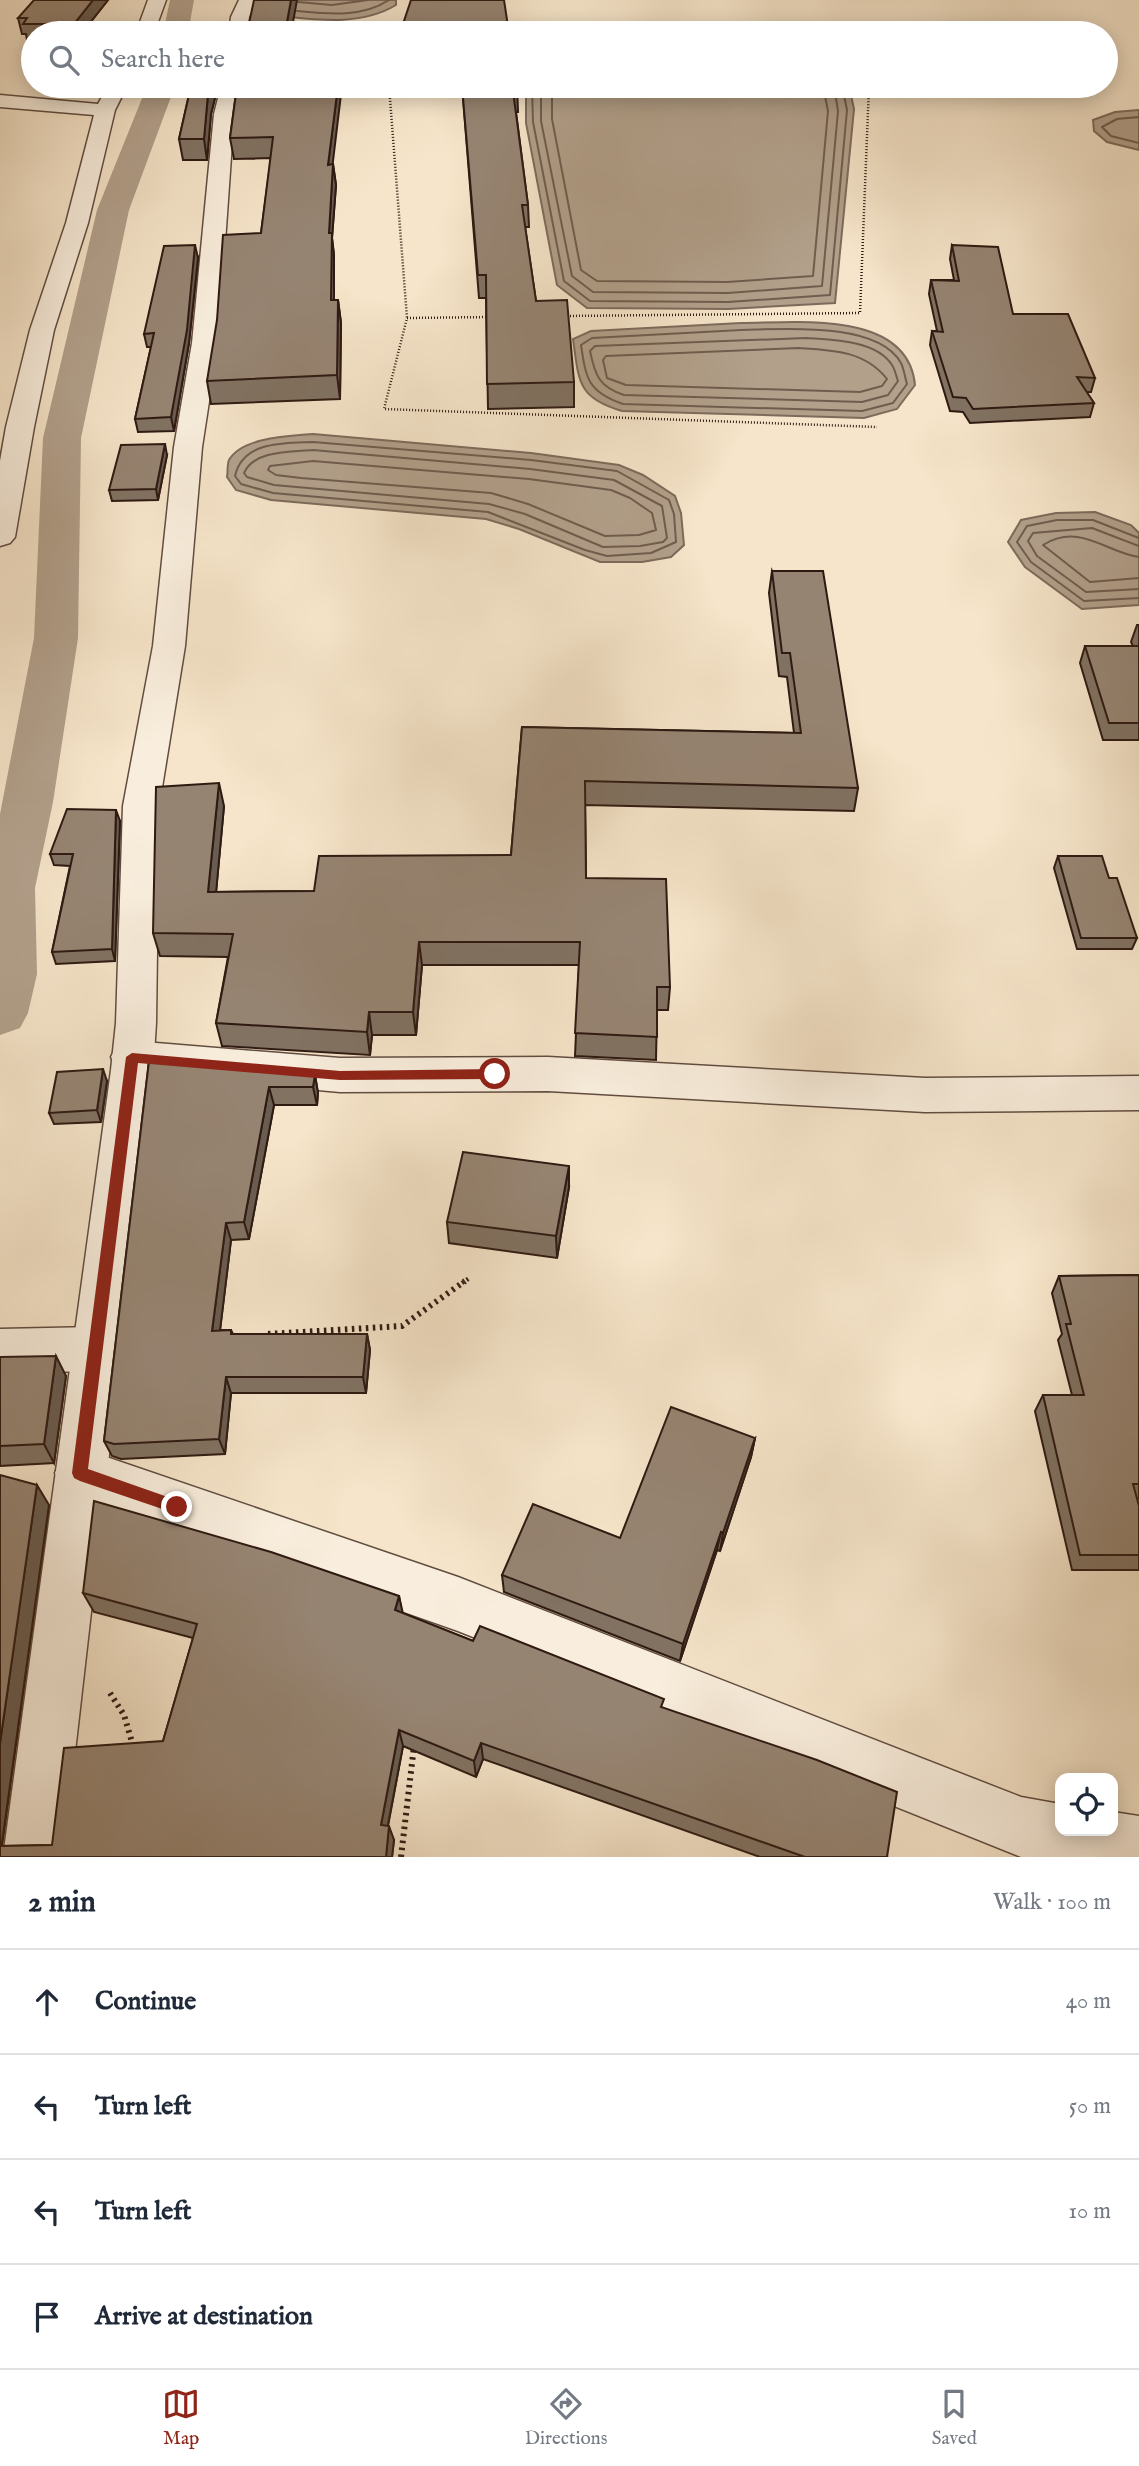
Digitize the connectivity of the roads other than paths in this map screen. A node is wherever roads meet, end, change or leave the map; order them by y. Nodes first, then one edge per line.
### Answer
1 (157, 0) edge
2 (248, 0) edge
3 (149, 21) edge
4 (240, 21) edge
5 (111, 98) edge
6 (227, 98) edge
7 (0, 101) edge
8 (105, 110) junction
9 (0, 537) edge
10 (132, 1057) junction
11 (1139, 1093) edge
12 (95, 1349) junction
13 (0, 1352) edge
14 (80, 1473) junction
15 (1139, 1846) edge
16 (33, 1857) edge

1 - 3 street
2 - 4 street
5 - 8 street
6 - 10 street
7 - 8 street
8 - 9 street
10 - 11 street
10 - 12 street
12 - 13 street
12 - 14 street
14 - 15 street
14 - 16 street

